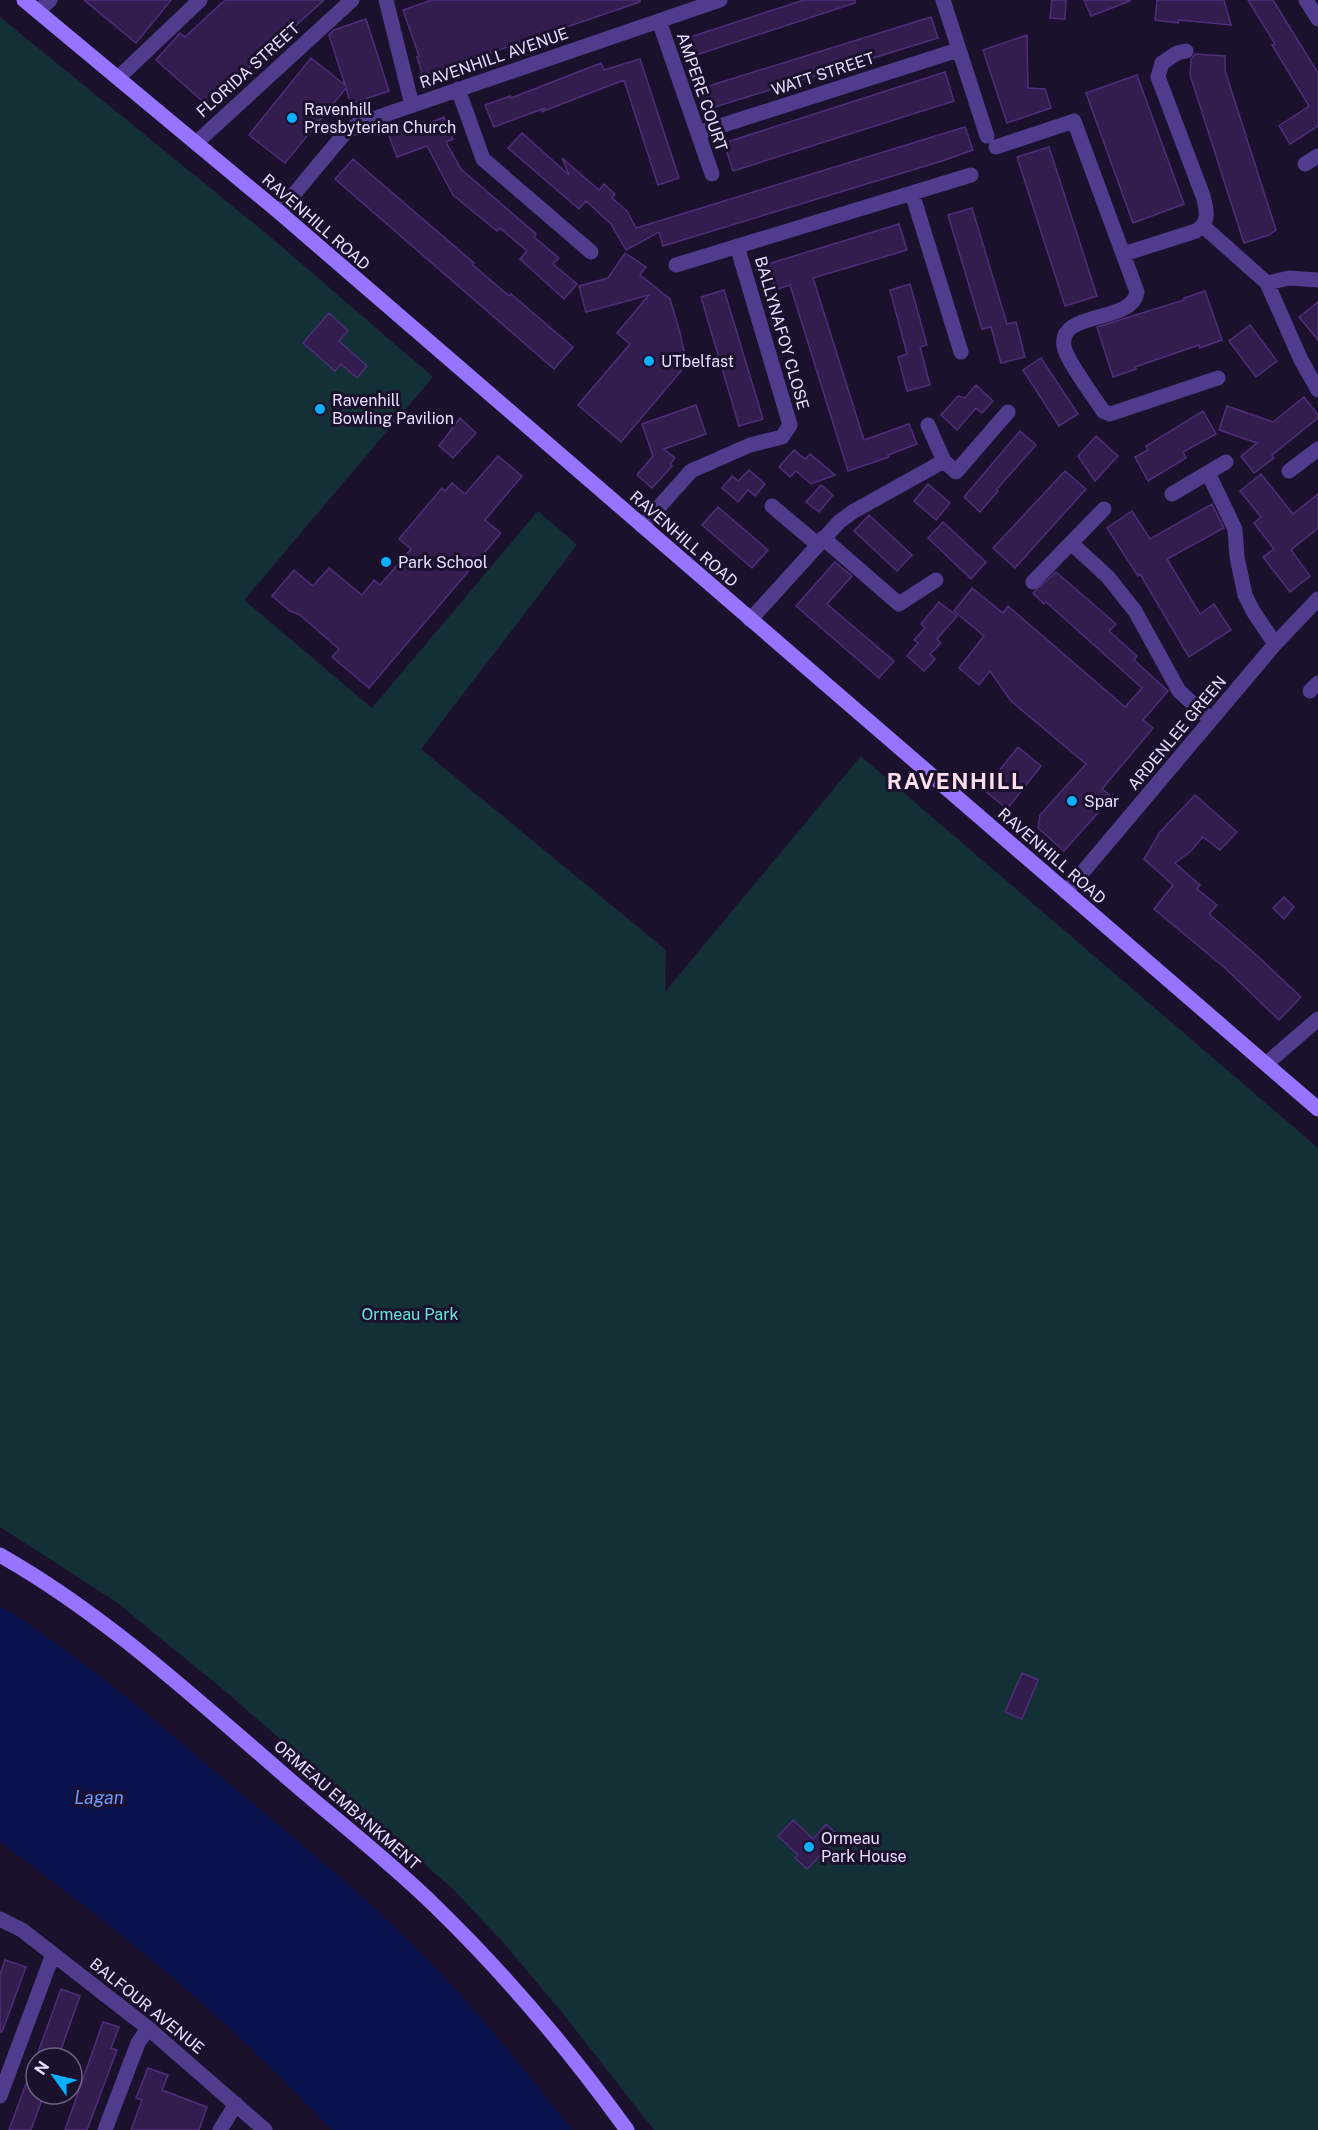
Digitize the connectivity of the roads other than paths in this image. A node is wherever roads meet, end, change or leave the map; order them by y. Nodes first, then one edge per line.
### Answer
1 (24, 0) edge
2 (50, 0) edge
3 (200, 0) edge
4 (352, 0) edge
5 (386, 0) edge
6 (720, 0) edge
7 (943, 0) edge
8 (1306, 0) edge
9 (38, 11) junction
10 (1318, 19) edge
11 (659, 21) junction
12 (958, 50) junction
13 (1186, 51) dead end
14 (118, 78) junction
15 (458, 89) junction
16 (412, 105) junction
17 (698, 133) junction
18 (196, 143) junction
19 (712, 174) dead end
20 (971, 175) dead end
21 (912, 193) junction
22 (279, 212) junction
23 (1203, 226) junction
24 (737, 246) junction
25 (591, 252) dead end
26 (1124, 254) junction
27 (676, 265) dead end
28 (1318, 280) edge
29 (1268, 283) junction
30 (962, 352) dead end
31 (1218, 378) dead end
32 (1318, 390) edge
33 (1008, 412) dead end
34 (928, 425) dead end
35 (1318, 449) edge
36 (944, 461) junction
37 (1226, 462) dead end
38 (1289, 471) dead end
39 (1208, 473) junction
40 (1172, 494) dead end
41 (772, 506) dead end
42 (1104, 508) dead end
43 (642, 526) junction
44 (820, 541) junction
45 (1071, 543) junction
46 (936, 580) dead end
47 (1033, 582) dead end
48 (1318, 599) edge
49 (750, 620) junction
50 (1275, 644) junction
51 (1211, 720) junction
52 (1066, 892) junction
53 (1318, 1019) edge
54 (1266, 1064) junction
55 (1318, 1108) edge
56 (0, 1555) edge
57 (0, 1919) edge
58 (53, 1954) junction
59 (148, 2028) junction
60 (0, 2096) edge
61 (236, 2104) junction
62 (105, 2130) edge
63 (220, 2130) edge
64 (264, 2130) edge
65 (627, 2130) edge

1 - 9 main road, RAVENHILL ROAD
2 - 9 street
3 - 14 street
4 - 18 street, FLORIDA STREET
5 - 16 street
6 - 11 street, RAVENHILL AVENUE
7 - 12 street
8 - 10 street
9 - 14 main road, RAVENHILL ROAD
11 - 15 street, RAVENHILL AVENUE
11 - 17 street, AMPERE COURT
12 - 17 street, WATT STREET
12 - 26 street
13 - 23 street
14 - 18 main road, RAVENHILL ROAD
15 - 16 street, RAVENHILL AVENUE
15 - 25 street
16 - 22 street, RAVENHILL AVENUE
17 - 19 street, AMPERE COURT
18 - 22 main road, RAVENHILL ROAD
20 - 21 street, BALLYNAFOY CLOSE
21 - 24 street, BALLYNAFOY CLOSE
21 - 30 street
22 - 43 main road, RAVENHILL ROAD
23 - 26 street
23 - 29 street
24 - 27 street, BALLYNAFOY CLOSE
24 - 43 street, BALLYNAFOY CLOSE
26 - 31 street
28 - 29 street
29 - 32 street
33 - 36 street
34 - 36 street
35 - 38 street
36 - 44 street
37 - 39 street
39 - 40 street
39 - 50 street
41 - 44 street
42 - 45 street
43 - 49 main road, RAVENHILL ROAD
44 - 46 street
44 - 49 street
45 - 47 street
45 - 51 street
48 - 50 street, ARDENLEE GREEN
49 - 52 main road, RAVENHILL ROAD
50 - 51 street, ARDENLEE GREEN
51 - 52 street, ARDENLEE GREEN
52 - 54 main road, RAVENHILL ROAD
53 - 54 street
54 - 55 main road, RAVENHILL ROAD
56 - 65 main road, ORMEAU EMBANKMENT
57 - 58 street, BALFOUR AVENUE
58 - 59 street, BALFOUR AVENUE
58 - 60 street
59 - 61 street, BALFOUR AVENUE
59 - 62 street
61 - 63 street
61 - 64 street, BALFOUR AVENUE

